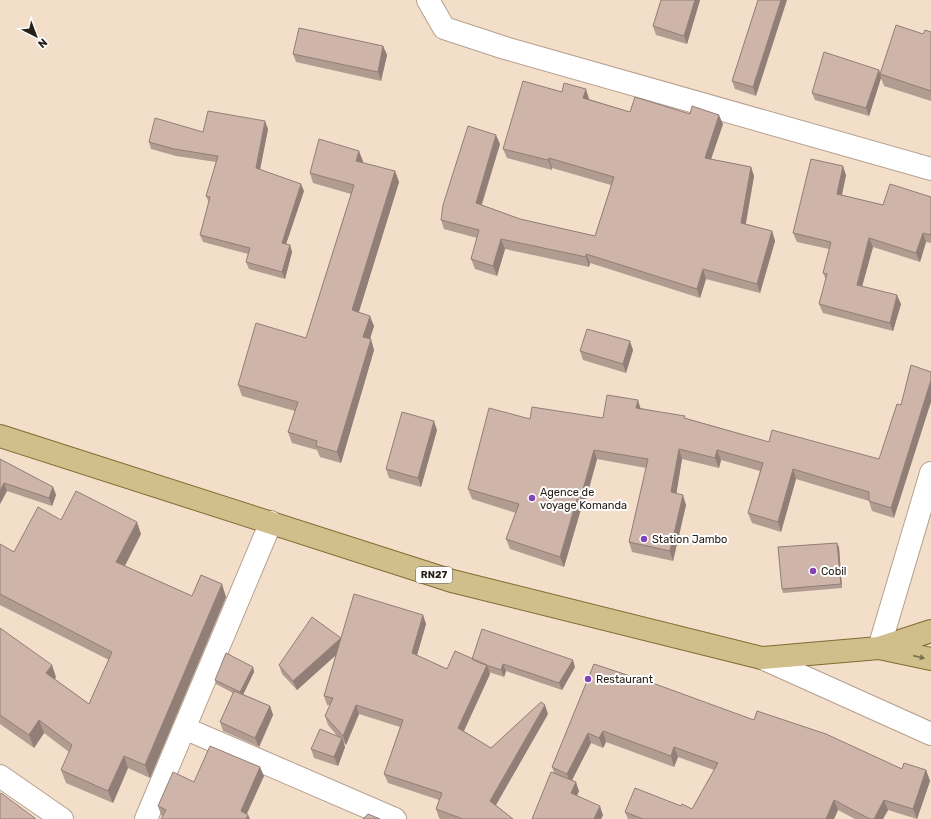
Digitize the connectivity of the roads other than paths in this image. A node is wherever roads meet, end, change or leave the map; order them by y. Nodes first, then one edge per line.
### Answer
1 (428, 0) edge
2 (931, 169) edge
3 (0, 436) edge
4 (931, 473) edge
5 (271, 522) junction
6 (931, 631) edge
7 (879, 648) junction
8 (762, 658) junction
9 (931, 659) edge
10 (184, 728) junction
11 (931, 734) edge
12 (0, 776) edge
13 (62, 819) edge
14 (146, 819) edge
15 (395, 819) edge

1 - 2 street
3 - 5 main road, RN27
4 - 7 street
5 - 8 main road, RN27
5 - 10 street
6 - 7 main road, RN27
7 - 8 main road, RN27
7 -> 9 main road, RN27
8 - 11 street
10 - 14 street
10 - 15 street
12 - 13 street

